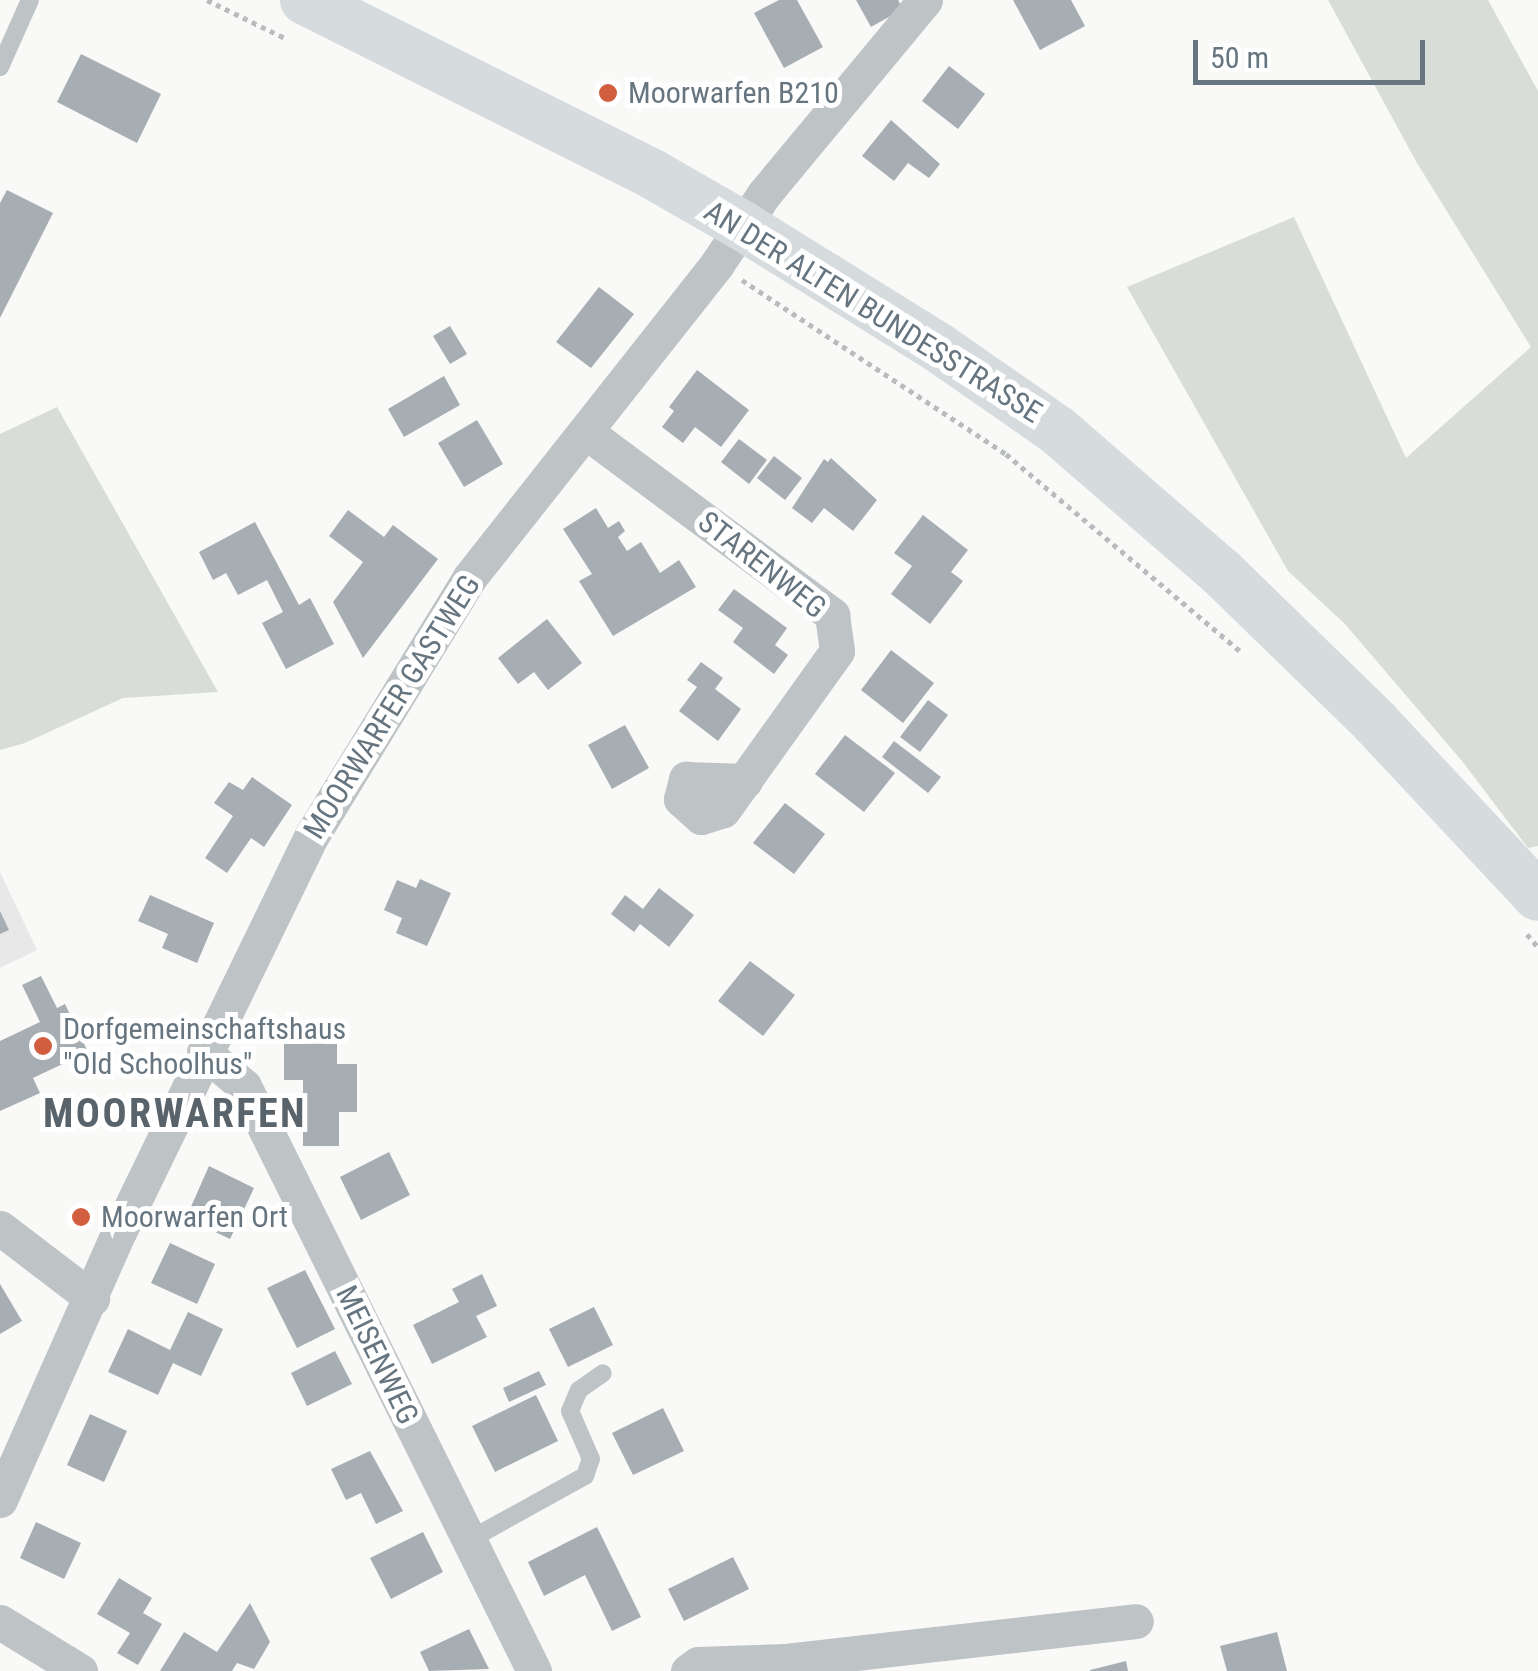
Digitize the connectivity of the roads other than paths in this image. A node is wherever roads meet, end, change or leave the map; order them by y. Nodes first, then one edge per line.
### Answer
1 (30, 0) edge
2 (305, 0) edge
3 (925, 0) edge
4 (0, 67) edge
5 (730, 245) junction
6 (586, 432) junction
7 (744, 780) dead end
8 (1532, 896) edge
9 (204, 1052) junction
10 (0, 1228) edge
11 (92, 1298) junction
12 (603, 1373) dead end
13 (0, 1500) edge
14 (469, 1540) junction
15 (1136, 1621) dead end
16 (0, 1622) edge
17 (80, 1671) edge
18 (534, 1671) edge
19 (688, 1671) edge

1 - 4 lane
2 - 5 street, AN DER ALTEN BUNDESSTRASSE
3 - 5 street, MOORWARFER GASTWEG
5 - 6 street, MOORWARFER GASTWEG
5 - 8 street, AN DER ALTEN BUNDESSTRASSE
6 - 7 street, STARENWEG
6 - 9 street, MOORWARFER GASTWEG
9 - 11 street, MOORWARFER GASTWEG
9 - 14 street, MEISENWEG
10 - 11 street
11 - 13 street, MOORWARFER GASTWEG
12 - 14 lane
14 - 18 street, MEISENWEG
15 - 19 street
16 - 17 street

